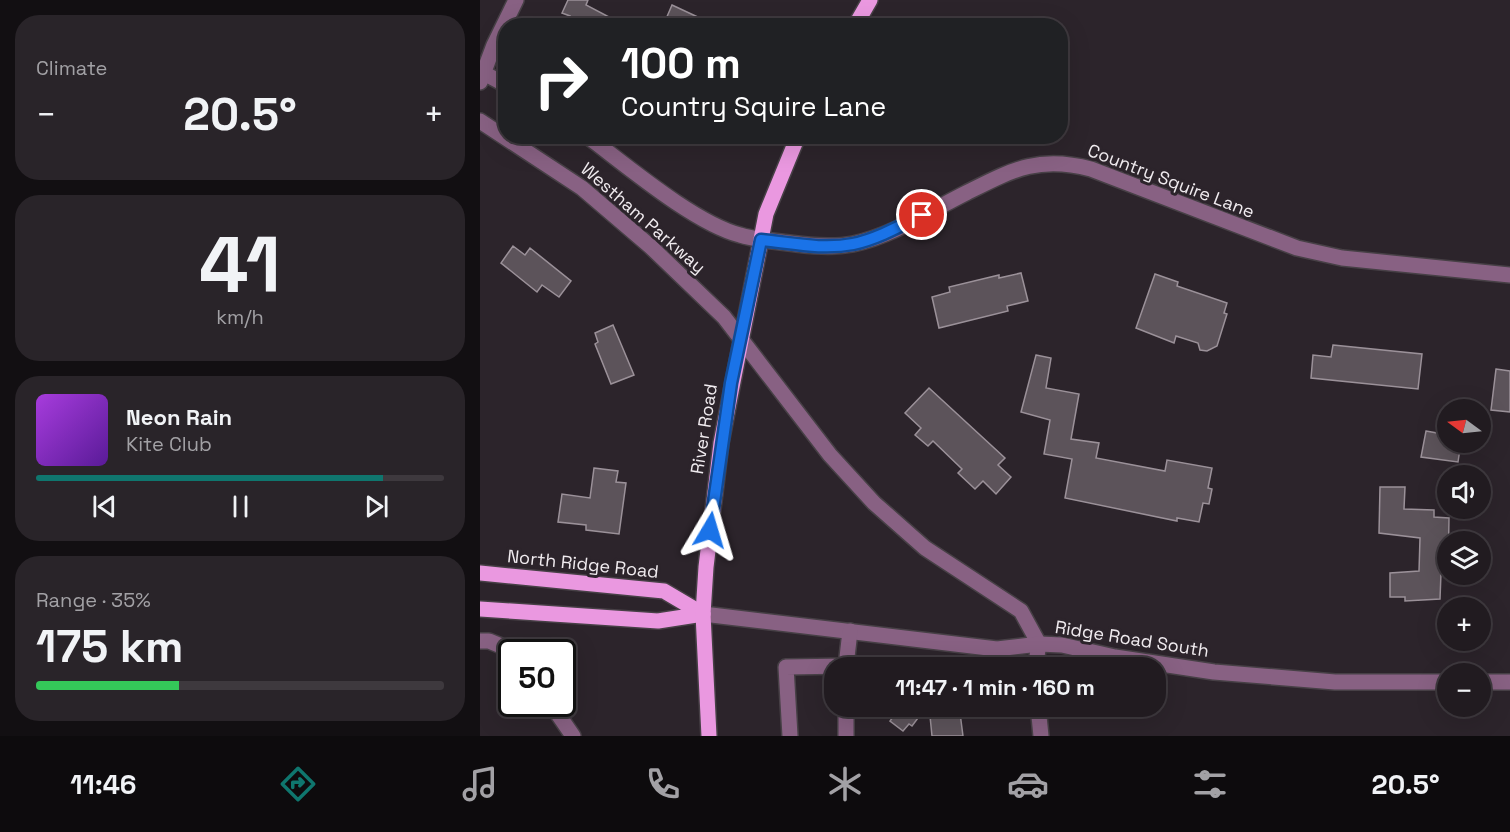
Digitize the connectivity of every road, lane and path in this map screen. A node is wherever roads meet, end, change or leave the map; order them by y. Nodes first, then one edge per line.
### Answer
1 (516, 0) edge
2 (870, 0) edge
3 (507, 18) edge
4 (860, 18) edge
5 (498, 37) edge
6 (482, 76) edge
7 (498, 82) edge
8 (480, 121) edge
9 (498, 133) edge
10 (515, 144) edge
11 (597, 144) edge
12 (795, 144) edge
13 (761, 240) junction
14 (1510, 275) edge
15 (740, 337) junction
16 (480, 573) edge
17 (480, 609) edge
18 (703, 614) junction
19 (850, 631) junction
20 (480, 640) edge
21 (1039, 644) junction
22 (498, 645) edge
23 (847, 657) edge
24 (1037, 657) edge
25 (824, 667) edge
26 (1437, 682) edge
27 (1491, 682) edge
28 (1510, 682) edge
29 (560, 717) edge
30 (846, 717) edge
31 (1039, 717) edge
32 (573, 736) edge
33 (709, 736) edge
34 (790, 736) edge
35 (846, 736) edge
36 (1041, 736) edge

1 - 3 street
2 - 4 main road
5 - 6 street
6 - 7 street
8 - 9 street, Westham Parkway
10 - 15 street, Westham Parkway
11 - 13 street, Westham Parkway
12 - 13 main road, River Road
13 - 14 street, Country Squire Lane
13 - 15 main road, River Road
15 - 18 main road, River Road
15 - 21 street, Westham Parkway
16 - 18 main road, North Ridge Road
17 - 18 main road
18 - 19 street, Ridge Road South
18 - 33 main road, River Road
19 - 21 street, Ridge Road South
19 - 23 street
20 - 22 street
21 - 24 street
21 - 26 street, Ridge Road South
25 - 34 street
27 - 28 street
29 - 32 street
30 - 35 street
31 - 36 street

